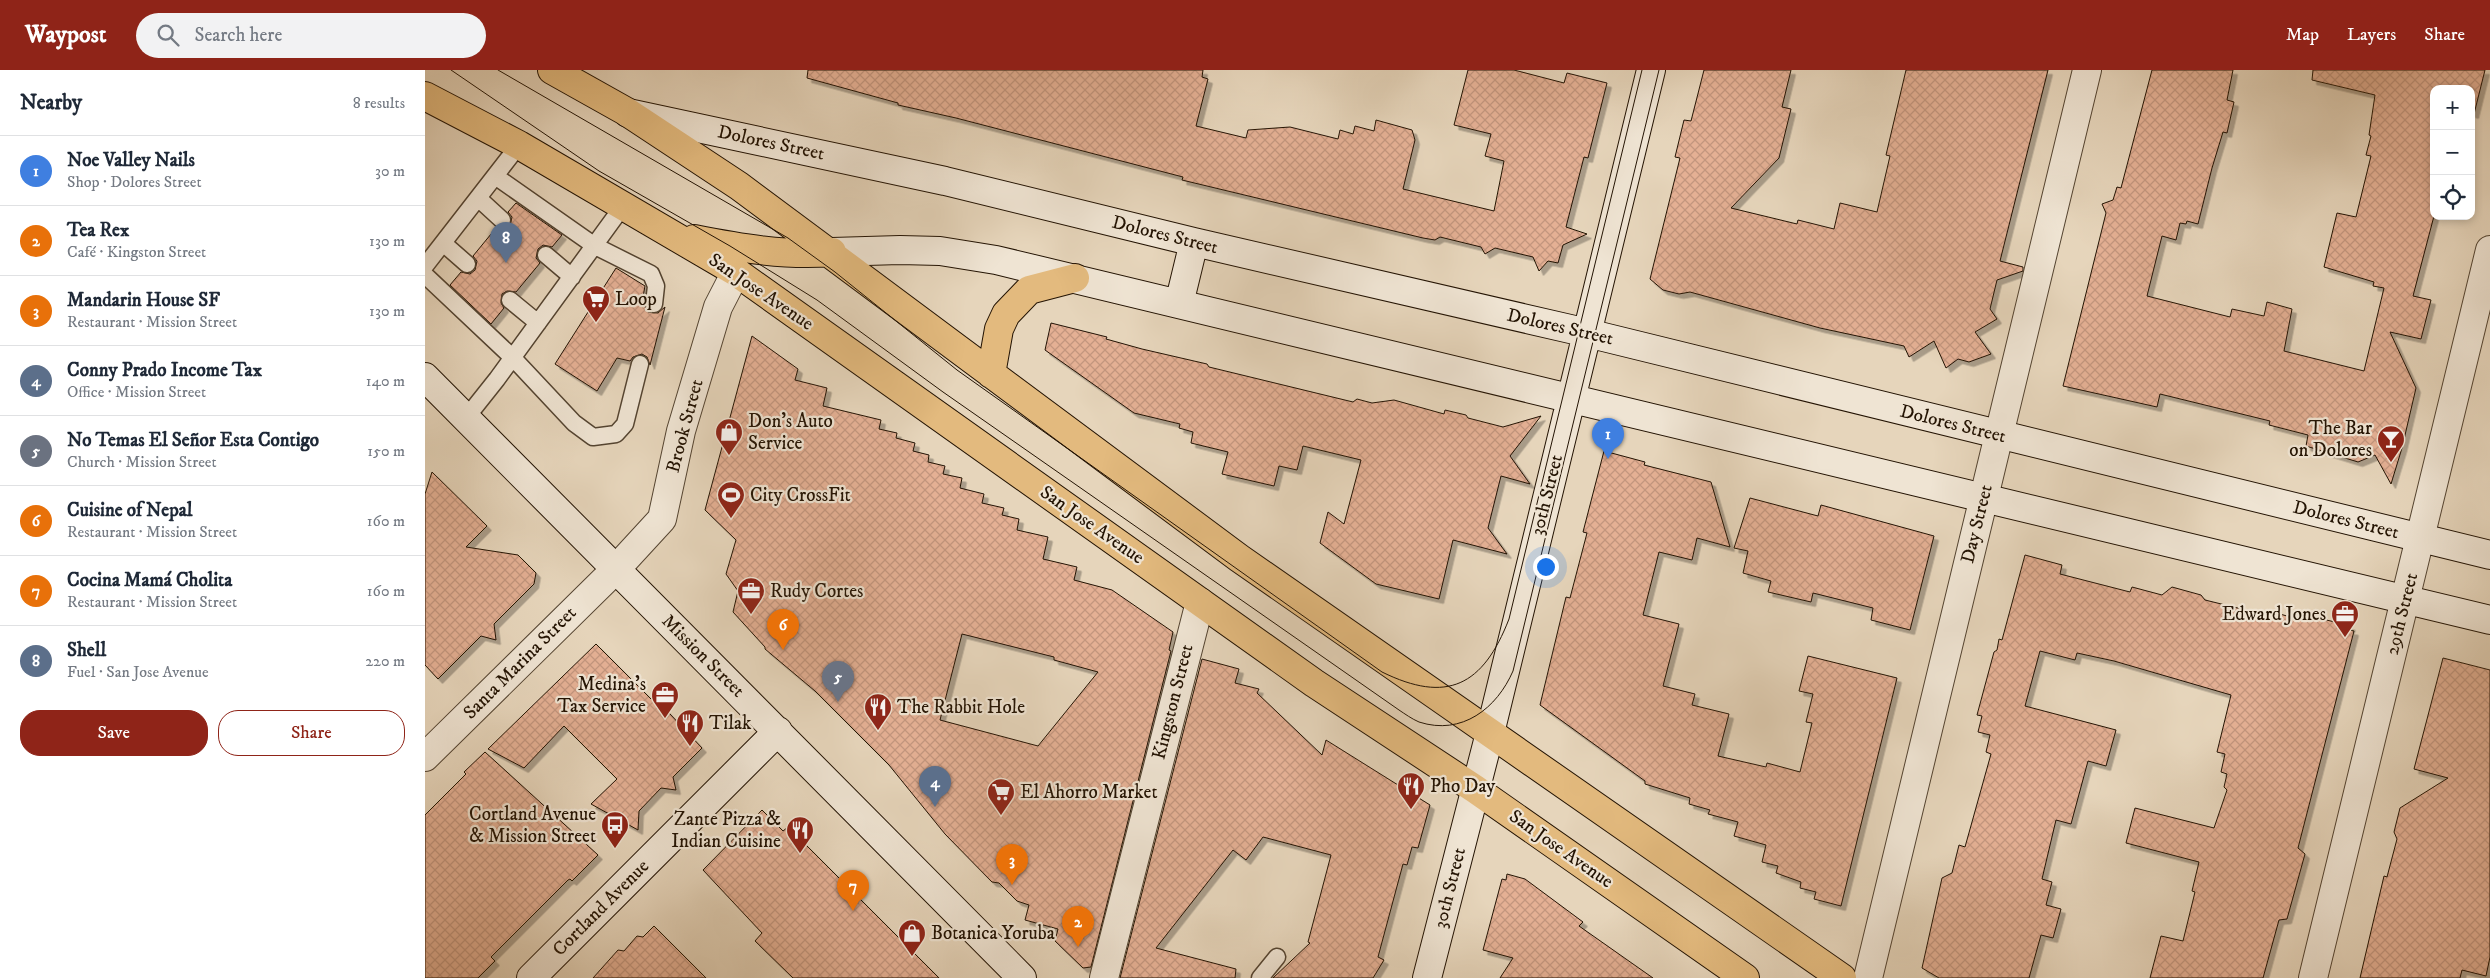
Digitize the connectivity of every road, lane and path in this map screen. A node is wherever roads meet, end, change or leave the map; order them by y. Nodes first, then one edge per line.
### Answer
1 (552, 70) edge
2 (1651, 70) edge
3 (2087, 70) edge
4 (425, 96) edge
5 (453, 111) junction
6 (425, 112) edge
7 (627, 112) junction
8 (519, 145) junction
9 (495, 176) junction
10 (478, 198) junction
11 (623, 206) junction
12 (502, 220) dead end
13 (671, 234) junction
14 (1194, 242) junction
15 (443, 243) junction
16 (595, 246) junction
17 (2490, 250) edge
18 (832, 252) junction
19 (546, 255) dead end
20 (467, 264) dead end
21 (425, 266) edge
22 (736, 272) junction
23 (425, 275) edge
24 (572, 277) junction
25 (1075, 278) junction
26 (510, 300) dead end
27 (654, 304) dead end
28 (1179, 304) junction
29 (538, 323) junction
30 (1587, 333) junction
31 (513, 358) junction
32 (640, 364) dead end
33 (991, 374) junction
34 (425, 377) edge
35 (1571, 399) junction
36 (466, 418) junction
37 (1999, 436) junction
38 (1983, 498) junction
39 (2420, 538) junction
40 (2490, 555) edge
41 (616, 568) junction
42 (2405, 600) junction
43 (1200, 602) junction
44 (2490, 620) edge
45 (777, 732) junction
46 (1490, 733) junction
47 (425, 757) edge
48 (1475, 789) junction
49 (1277, 957) dead end
50 (531, 978) edge
51 (1022, 978) edge
52 (1104, 978) edge
53 (1260, 978) edge
54 (1427, 978) edge
55 (1745, 978) edge
56 (1842, 978) edge
57 (1868, 978) edge
58 (2313, 978) edge

1 - 7 main road
2 - 30 main road, 30th Street
3 - 37 main road, Day Street
4 - 5 main road, San Jose Avenue
5 - 6 main road
5 - 8 main road, San Jose Avenue
7 - 14 main road, Dolores Street
7 - 18 main road
8 - 9 lane
8 - 11 main road, San Jose Avenue
9 - 10 lane
9 - 16 lane
10 - 12 lane
10 - 15 lane
11 - 13 main road, San Jose Avenue
11 - 16 lane
13 - 18 main road
13 - 22 main road, San Jose Avenue
14 - 28 main road
14 - 30 main road, Dolores Street
15 - 20 lane
15 - 21 lane
16 - 24 lane
16 - 27 lane
17 - 39 main road, 29th Street
18 - 25 main road
18 - 33 main road
19 - 24 lane
22 - 41 main road, Brook Street
22 - 43 main road, San Jose Avenue
23 - 31 lane
24 - 29 lane
25 - 28 main road
25 - 33 main road
26 - 29 lane
28 - 35 main road
29 - 31 lane
30 - 35 main road, 30th Street
30 - 37 main road, Dolores Street
31 - 32 lane
31 - 36 lane
33 - 46 main road
34 - 36 main road, Mission Street
35 - 38 main road
35 - 46 main road, 30th Street
36 - 41 main road, Mission Street
37 - 38 main road, Day Street
37 - 39 main road, Dolores Street
38 - 42 main road
38 - 57 main road, Day Street
39 - 40 main road, Dolores Street
39 - 42 main road, 29th Street
41 - 45 main road, Mission Street
41 - 47 main road, Santa Marina Street
42 - 44 main road
42 - 58 main road, 29th Street
43 - 48 main road, San Jose Avenue
43 - 52 main road, Kingston Street
45 - 50 main road, Cortland Avenue
45 - 51 main road, Mission Street
46 - 48 main road, 30th Street
46 - 56 main road
48 - 54 main road, 30th Street
48 - 55 main road, San Jose Avenue
49 - 53 lane

